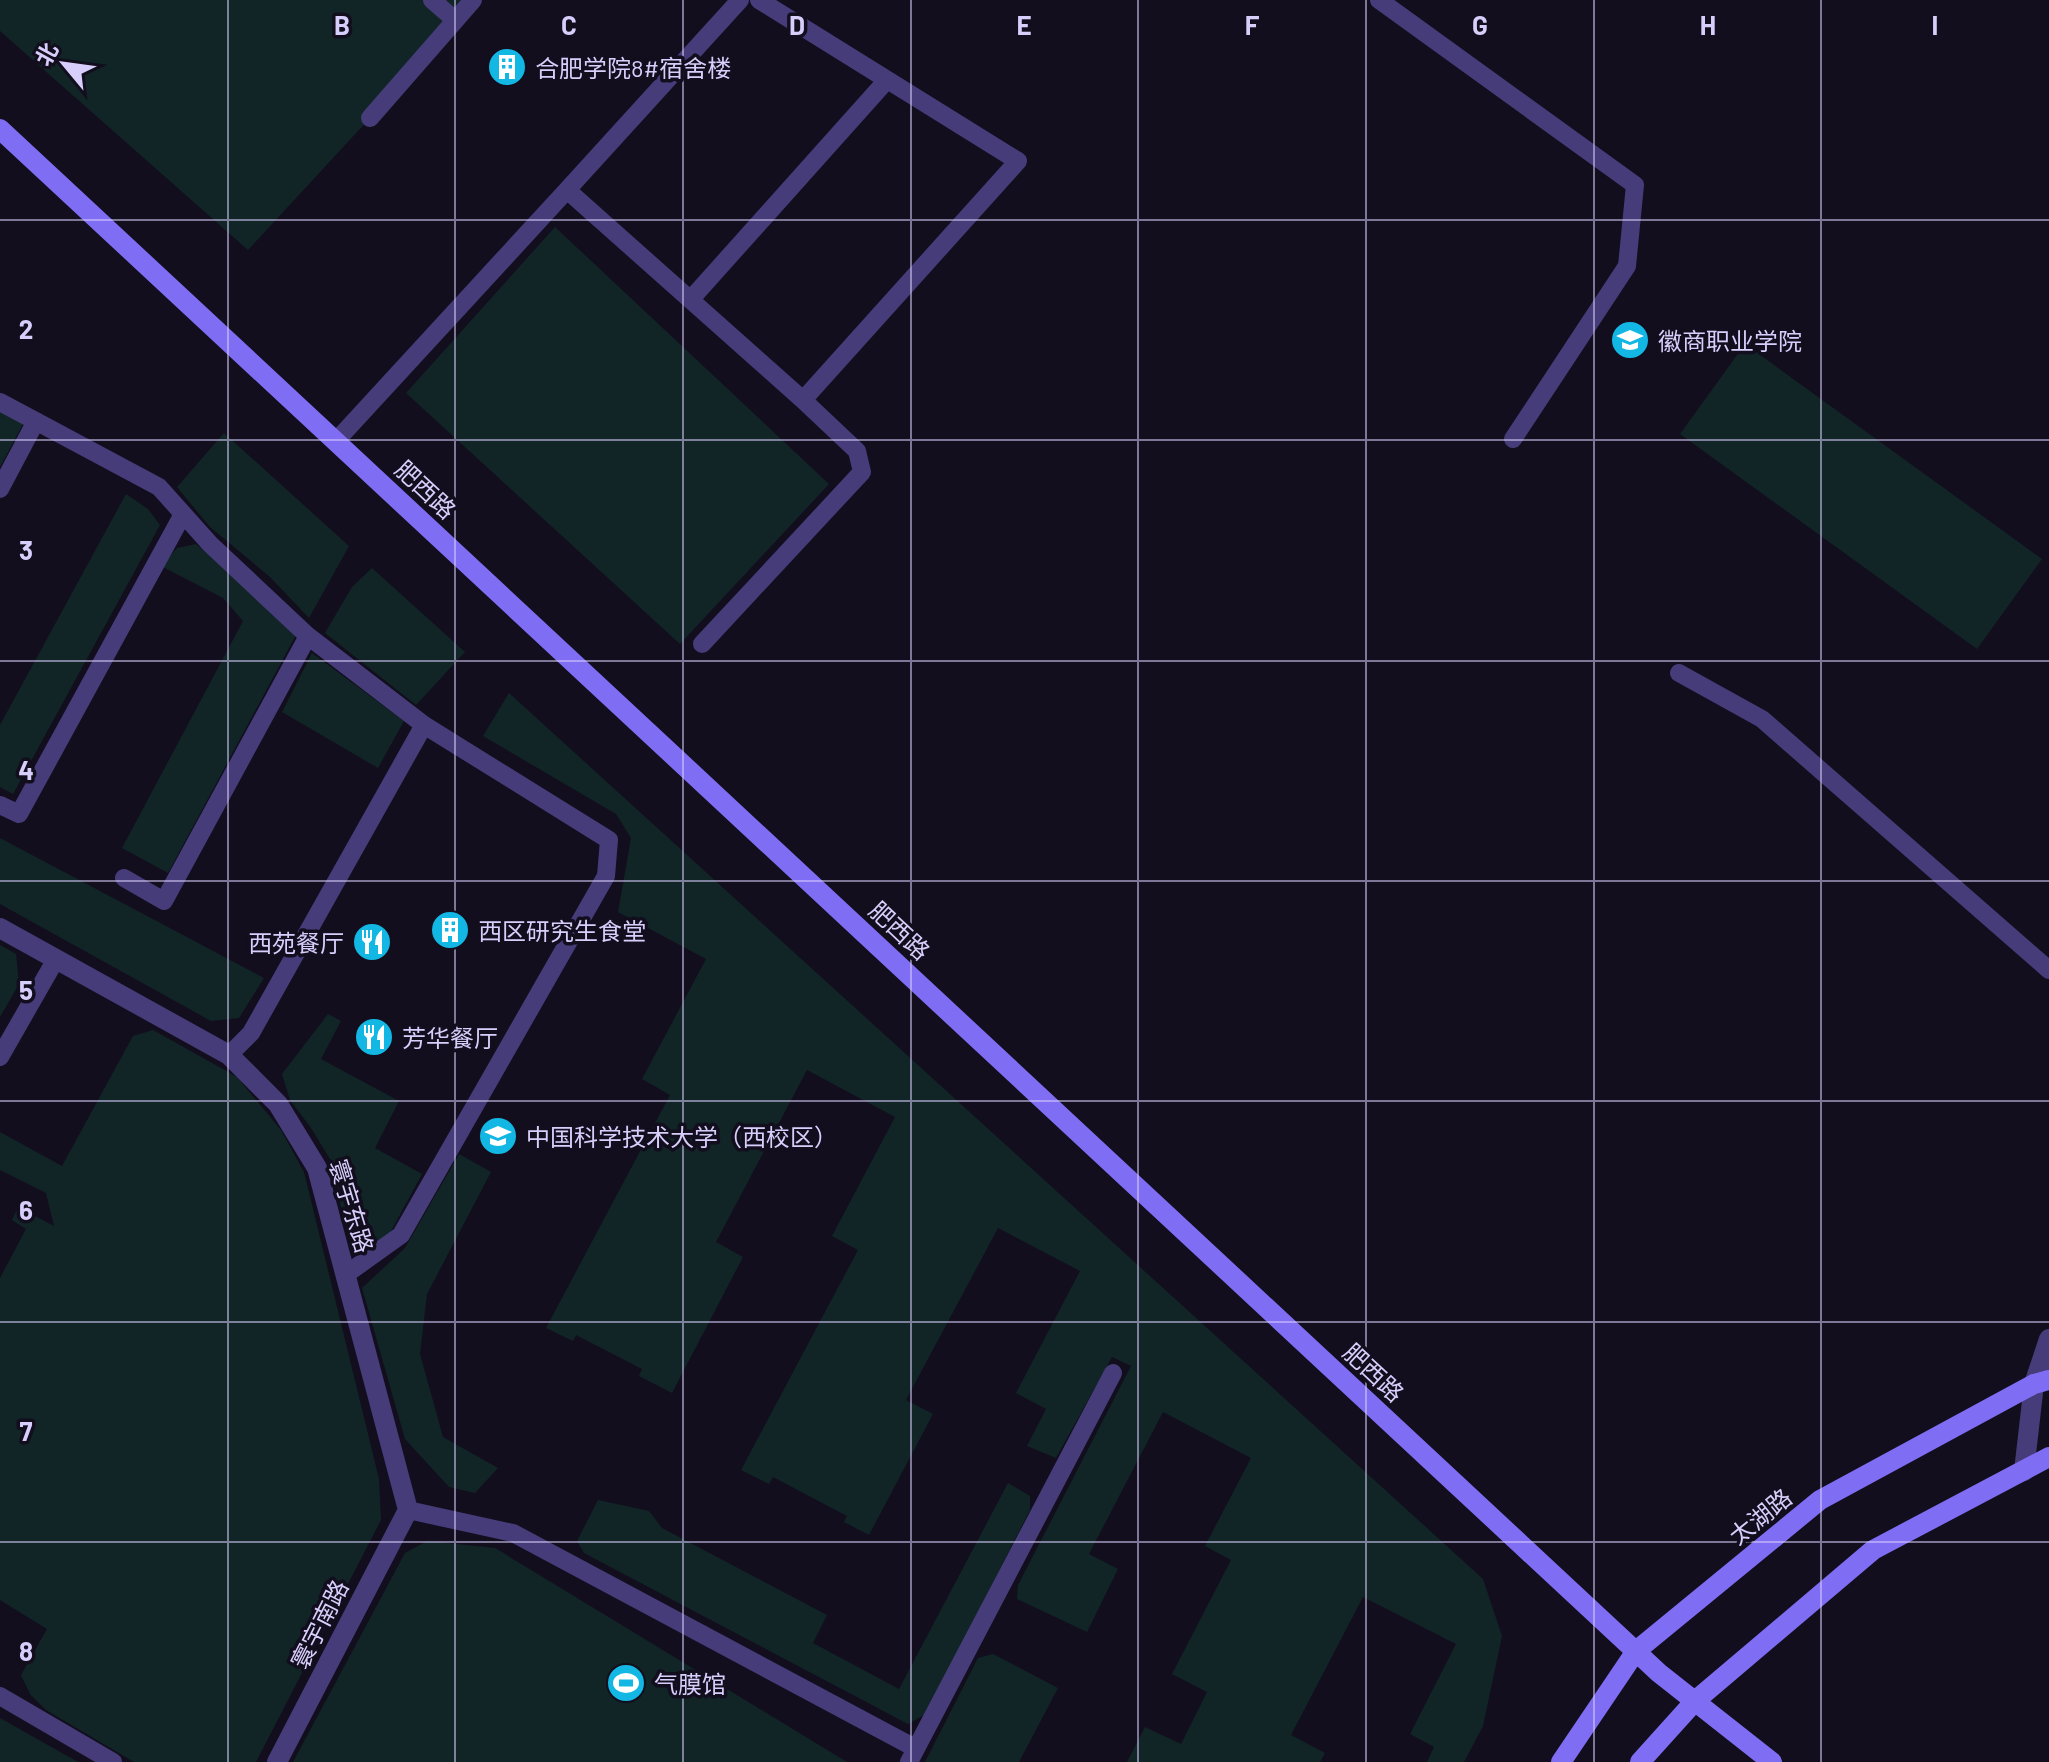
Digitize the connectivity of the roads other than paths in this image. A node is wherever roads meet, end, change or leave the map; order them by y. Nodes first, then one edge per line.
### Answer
1 (432, 0) edge
2 (473, 0) edge
3 (740, 0) edge
4 (759, 0) edge
5 (1379, 0) edge
6 (455, 20) junction
7 (887, 80) junction
8 (370, 118) dead end
9 (0, 129) edge
10 (567, 190) junction
11 (691, 299) junction
12 (803, 400) junction
13 (0, 402) edge
14 (36, 421) junction
15 (1513, 439) dead end
16 (336, 441) junction
17 (0, 489) edge
18 (183, 514) junction
19 (308, 636) junction
20 (702, 644) dead end
21 (1679, 673) dead end
22 (424, 725) junction
23 (0, 805) edge
24 (124, 878) dead end
25 (0, 928) edge
26 (56, 959) junction
27 (2049, 970) edge
28 (229, 1055) junction
29 (0, 1057) edge
30 (345, 1275) junction
31 (2049, 1339) edge
32 (1113, 1373) dead end
33 (2041, 1382) edge
34 (2049, 1457) edge
35 (2024, 1471) junction
36 (408, 1510) junction
37 (1636, 1651) junction
38 (0, 1696) edge
39 (1695, 1701) junction
40 (912, 1755) edge
41 (113, 1762) edge
42 (277, 1762) edge
43 (1561, 1762) edge
44 (1640, 1762) edge
45 (1772, 1762) edge

1 - 6 lane
2 - 6 lane
3 - 10 lane
4 - 7 lane
5 - 15 lane
6 - 8 lane
7 - 11 lane
7 - 12 lane
9 - 16 main road, 肥西路
10 - 11 lane
10 - 16 lane
11 - 12 lane
12 - 20 lane
13 - 14 lane
14 - 17 lane
14 - 18 lane
16 - 37 main road, 肥西路
18 - 19 lane
18 - 23 lane
19 - 22 lane
19 - 24 lane
21 - 27 lane
22 - 28 lane
22 - 30 lane
25 - 26 street, 寰宇东路
26 - 28 street, 寰宇东路
26 - 29 lane
28 - 30 street, 寰宇东路
30 - 36 street, 寰宇东路
31 - 33 street
32 - 40 lane
33 - 35 street
33 - 37 main road, 太湖路
34 - 35 main road
35 - 39 main road
36 - 40 lane
36 - 42 street, 寰宇南路
37 - 39 main road, 肥西路
37 - 43 main road, 太湖路
38 - 41 lane
39 - 44 main road
39 - 45 main road, 肥西路

